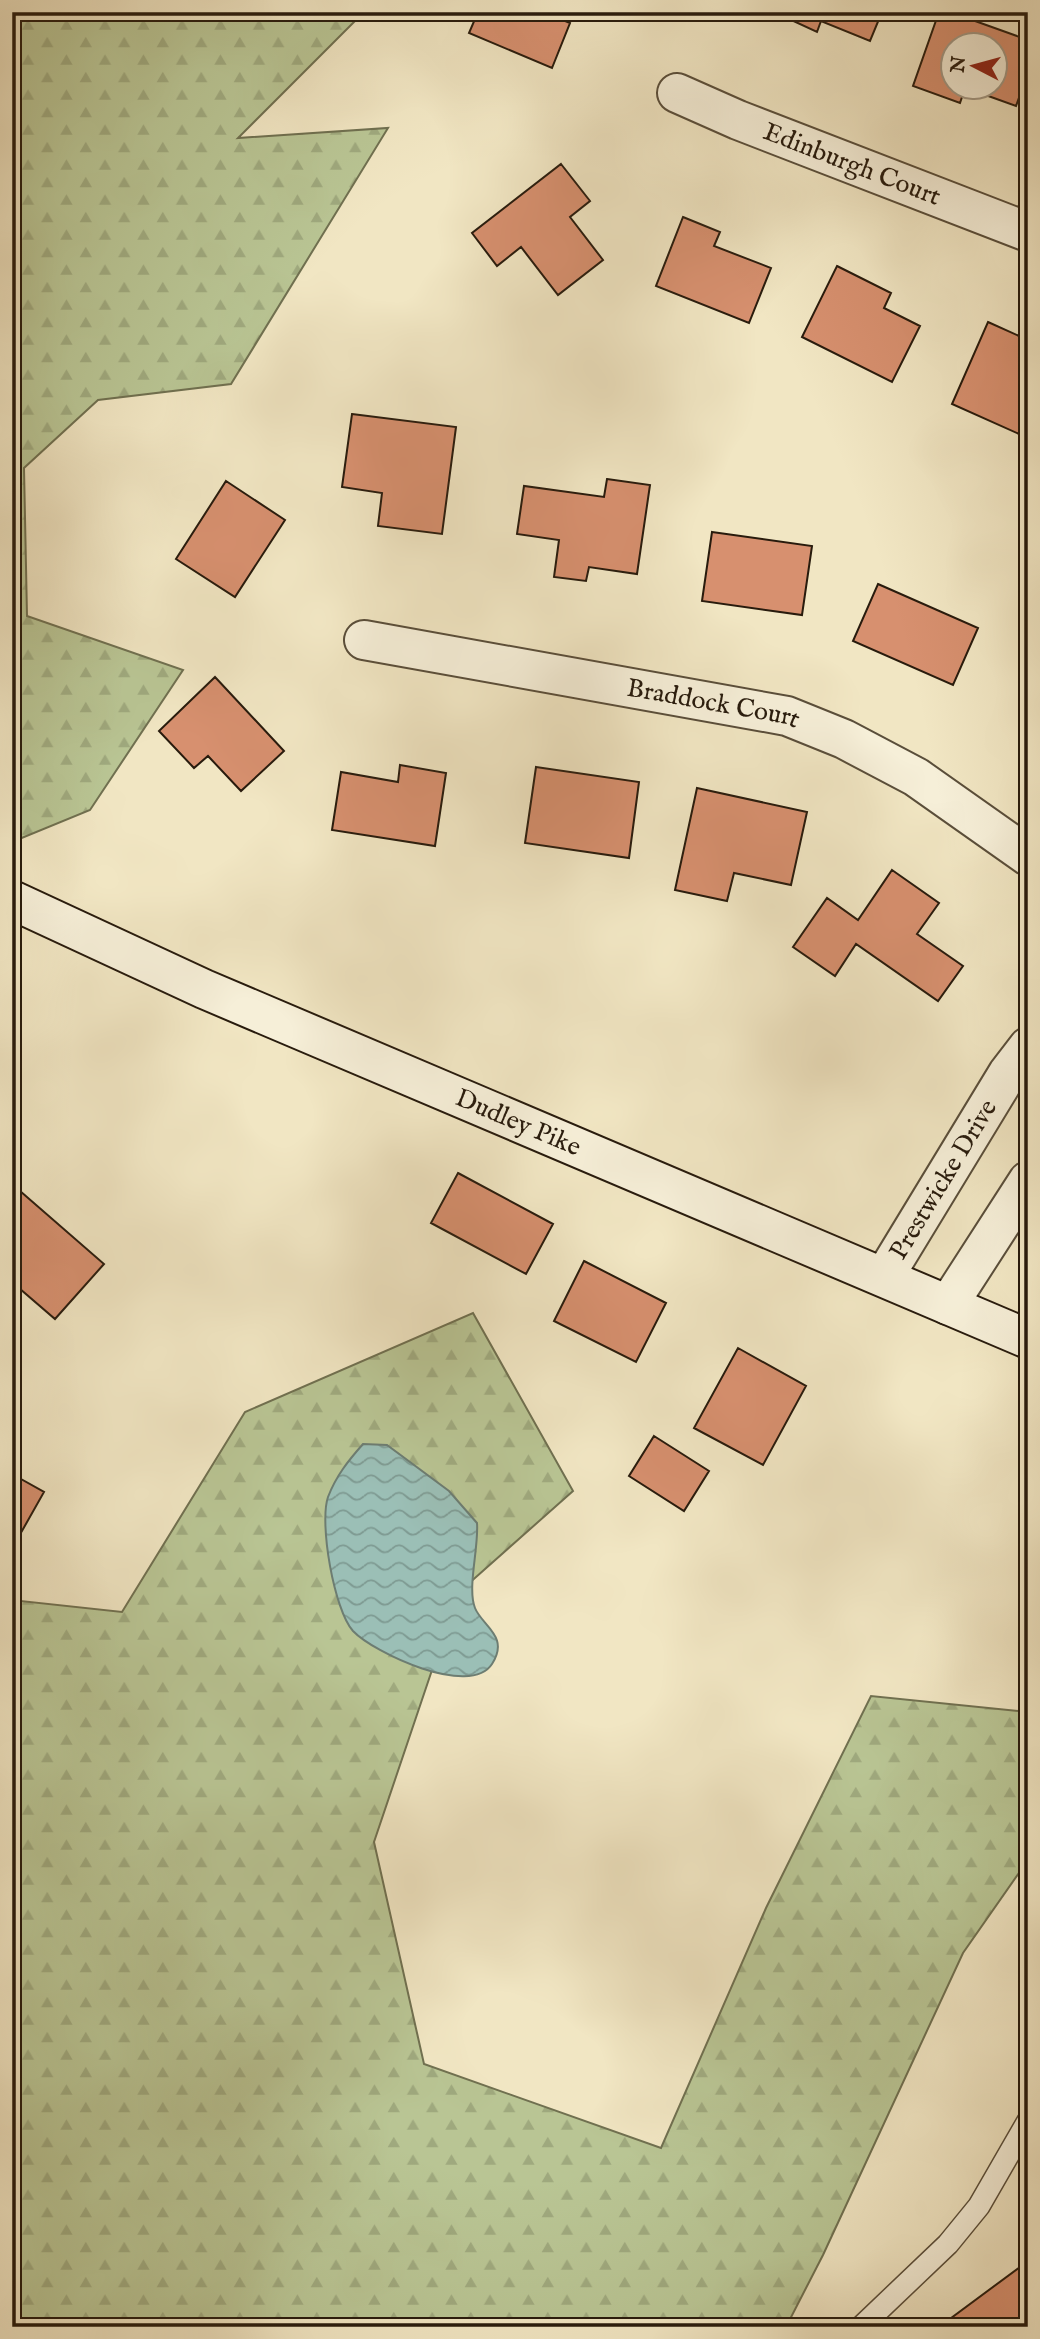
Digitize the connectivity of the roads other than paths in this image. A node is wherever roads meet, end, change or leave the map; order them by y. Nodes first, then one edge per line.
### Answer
1 (677, 93) dead end
2 (1028, 232) edge
3 (364, 640) dead end
4 (1028, 856) edge
5 (12, 900) edge
6 (1028, 1047) edge
7 (1028, 1181) edge
8 (884, 1277) junction
9 (948, 1305) junction
10 (1028, 1339) edge
11 (1028, 2121) edge
12 (861, 2327) edge

1 - 2 street, Edinburgh Court
3 - 4 street, Braddock Court
5 - 8 street, Dudley Pike
6 - 8 street, Prestwicke Drive
7 - 9 street
8 - 9 street, Dudley Pike
9 - 10 street, Dudley Pike
11 - 12 lane

